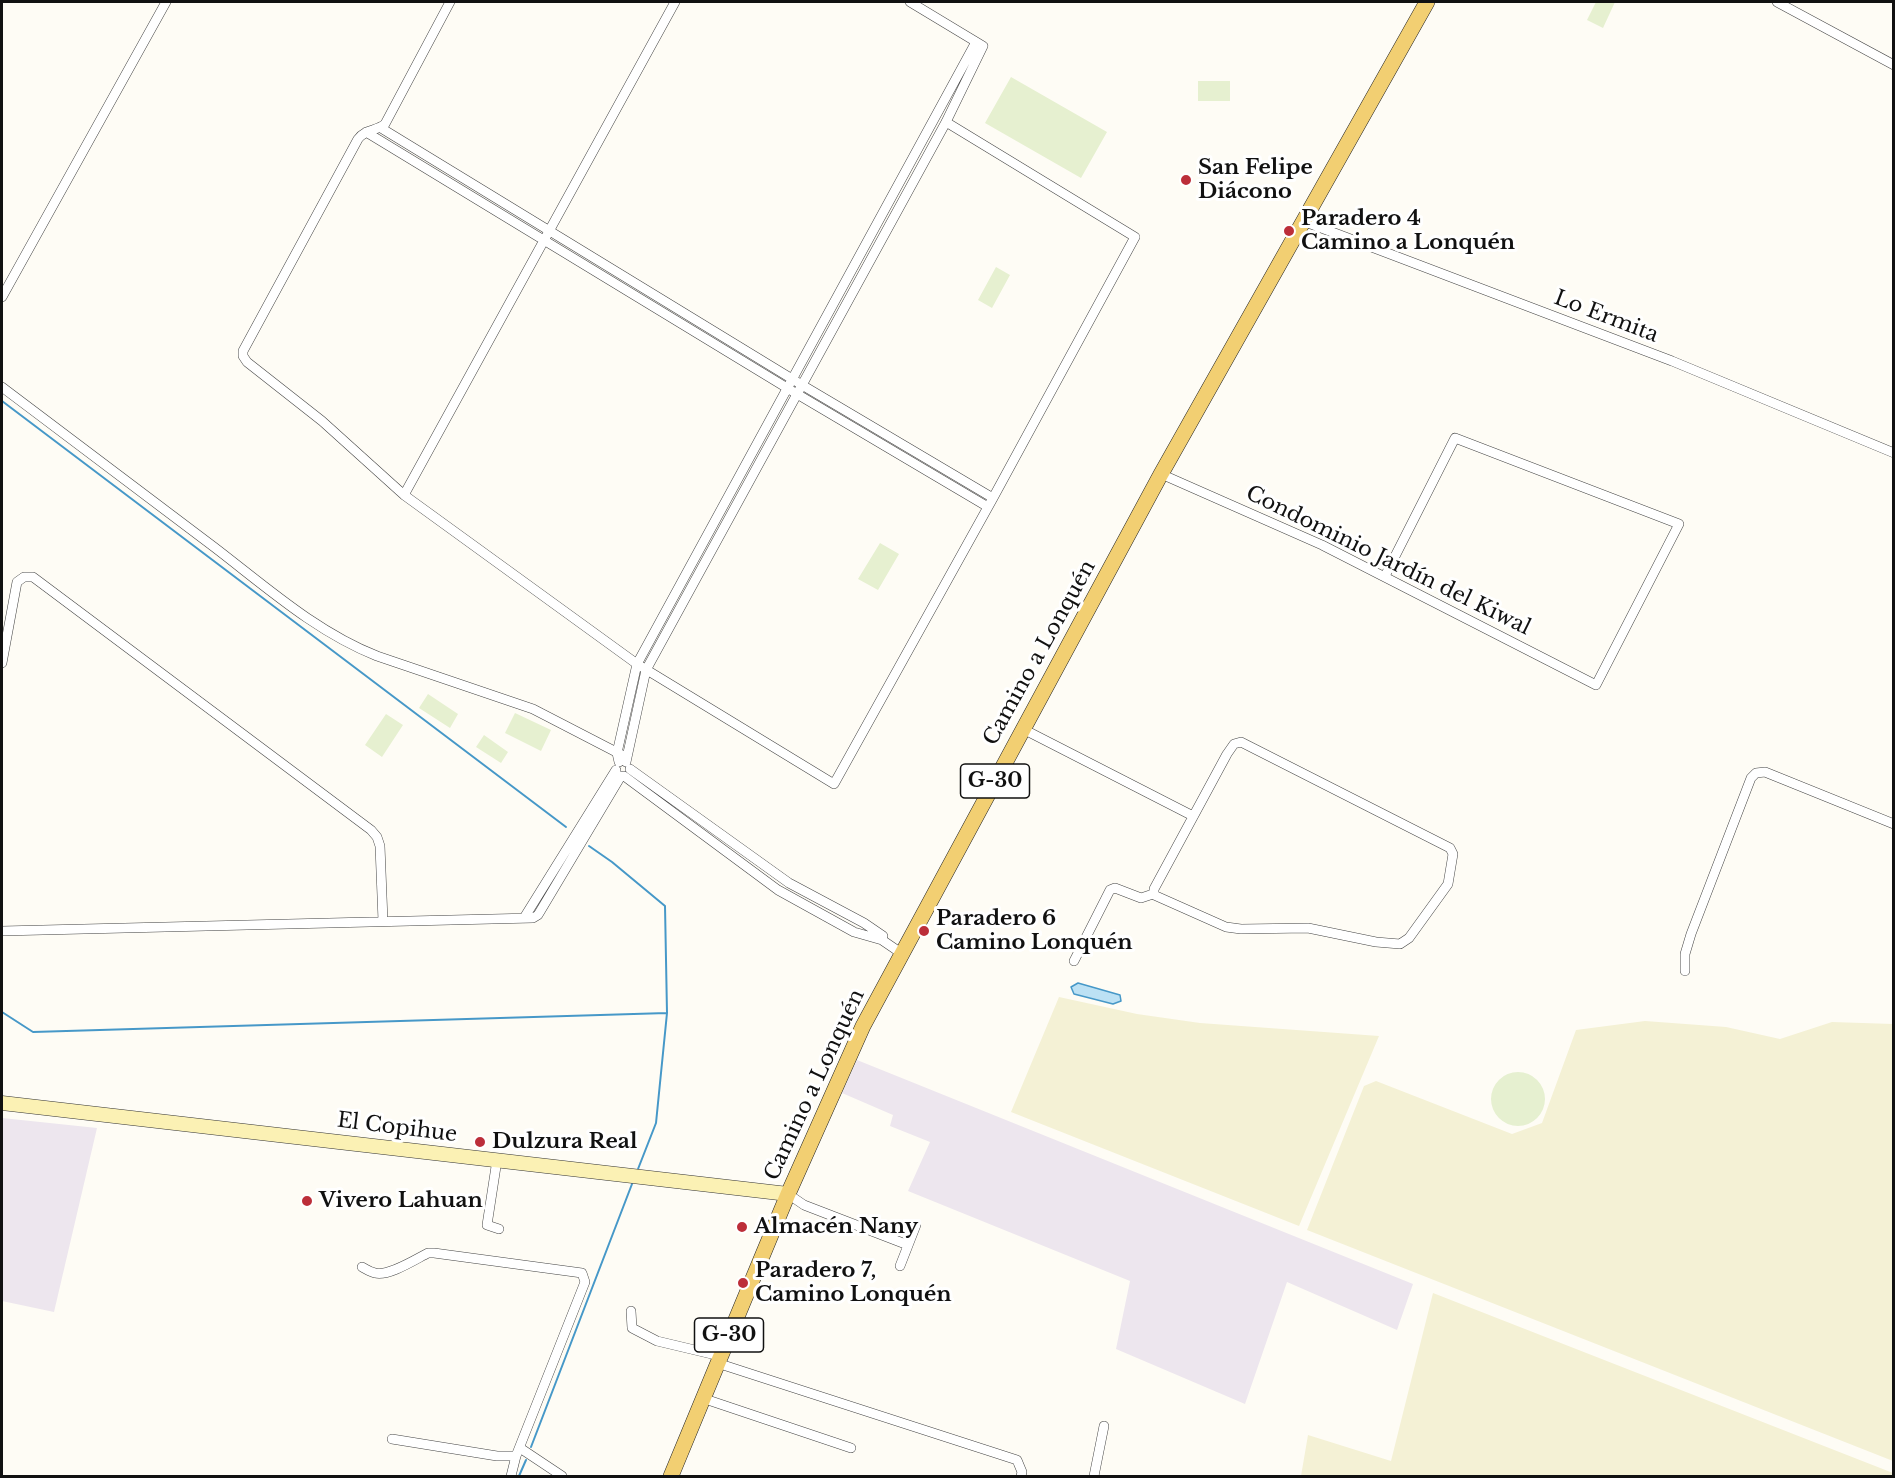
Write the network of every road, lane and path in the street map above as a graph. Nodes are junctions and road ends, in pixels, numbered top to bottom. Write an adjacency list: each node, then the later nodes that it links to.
1 (166, 2): 14 (street)
2 (450, 2): 10 (street)
3 (675, 2): 13 (street)
4 (910, 2): 7 (street)
5 (1427, 2): 12 (main road, Camino a Lonquén / G-30)
6 (1777, 2): 8 (street)
7 (980, 44): 9 (street); 15 (street)
8 (1893, 64)
9 (946, 122): 16 (street); 23 (street)
10 (381, 128): 11 (street); 13 (street)
11 (366, 132): 13 (street); 22 (street)
12 (1303, 220): 20 (street, Lo Ermita); 21 (main road, Camino a Lonquén / G-30)
13 (548, 236): 15 (street); 18 (street); 22 (street)
14 (2, 297)
15 (792, 379): 16 (street); 18 (street)
16 (802, 385): 19 (street); 23 (street)
17 (2, 387): 30 (street)
18 (787, 388): 19 (street); 27 (street)
19 (797, 394): 24 (street); 28 (street)
20 (1893, 453)
21 (1161, 474): 25 (street, Condominio Jardín del Kiwal); 29 (main road, Camino a Lonquén / G-30)
22 (404, 495): 27 (street)
23 (993, 498): 24 (street)
24 (988, 507): 28 (street)
25 (1385, 576): 25 (street, Condominio Jardín del Kiwal)
26 (2, 663): 34 (street)
27 (637, 664): 28 (street); 30 (street)
28 (646, 670): 30 (street)
29 (1023, 729): 31 (street); 36 (main road, Camino a Lonquén / G-30)
30 (622, 766): 34 (street); 36 (street)
31 (1192, 816): 33 (street); 33 (street)
32 (1893, 824): 38 (street)
33 (1153, 894): 37 (street)
34 (382, 921): 35 (street)
35 (2, 931)
36 (903, 950): 41 (main road, Camino a Lonquén / G-30)
37 (1074, 961)
38 (1684, 971)
39 (2, 1103): 40 (main road, El Copihue)
40 (497, 1160): 41 (main road, El Copihue); 43 (street)
41 (788, 1194): 44 (street); 48 (main road, Camino a Lonquén / G-30)
42 (916, 1225): 44 (street)
43 (499, 1229)
44 (908, 1245): 45 (street)
45 (900, 1266)
46 (362, 1267): 53 (street)
47 (631, 1311): 48 (street)
48 (718, 1360): 49 (main road, Camino a Lonquén / G-30); 57 (street)
49 (702, 1398): 52 (street); 56 (main road, Camino a Lonquén / G-30)
50 (1104, 1426): 58 (street)
51 (392, 1439): 53 (street)
52 (851, 1448)
53 (518, 1452): 54 (street); 55 (street)
54 (510, 1476)
55 (562, 1476)
56 (671, 1476)
57 (1021, 1476)
58 (1094, 1476)

